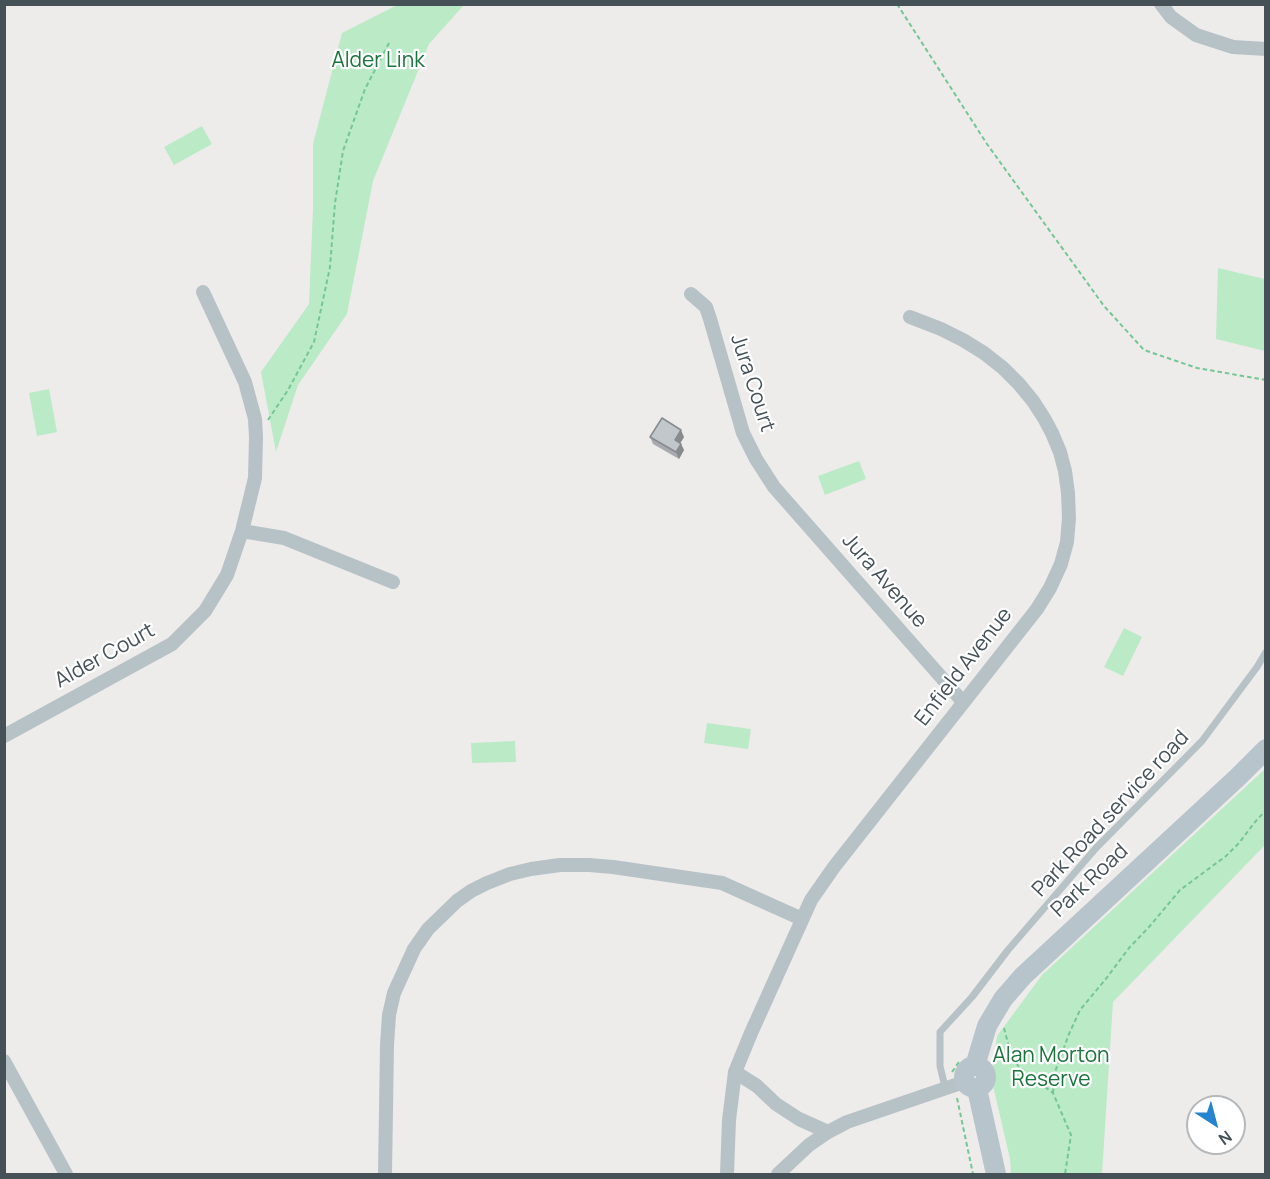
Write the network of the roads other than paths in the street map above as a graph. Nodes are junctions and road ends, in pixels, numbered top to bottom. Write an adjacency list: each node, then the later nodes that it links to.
1 (1161, 4): 2 (street)
2 (1266, 49)
3 (203, 292): 7 (street, Alder Court)
4 (691, 294): 6 (street, Jura Court)
5 (910, 317): 10 (street, Enfield Avenue)
6 (774, 487): 10 (street, Jura Avenue)
7 (242, 531): 8 (street); 11 (street, Alder Court)
8 (393, 582)
9 (1266, 652): 16 (lane, Park Road service road)
10 (963, 702): 13 (street, Enfield Avenue)
11 (4, 736)
12 (1266, 749): 16 (street, Park Road)
13 (801, 919): 15 (street, Enfield Avenue); 19 (street)
14 (4, 1061): 18 (street)
15 (735, 1072): 17 (street); 20 (street, Enfield Avenue)
16 (965, 1081): 17 (street); 22 (street, Park Road)
17 (828, 1132): 21 (street)
18 (66, 1174)
19 (385, 1174)
20 (727, 1174)
21 (778, 1174)
22 (996, 1174)

